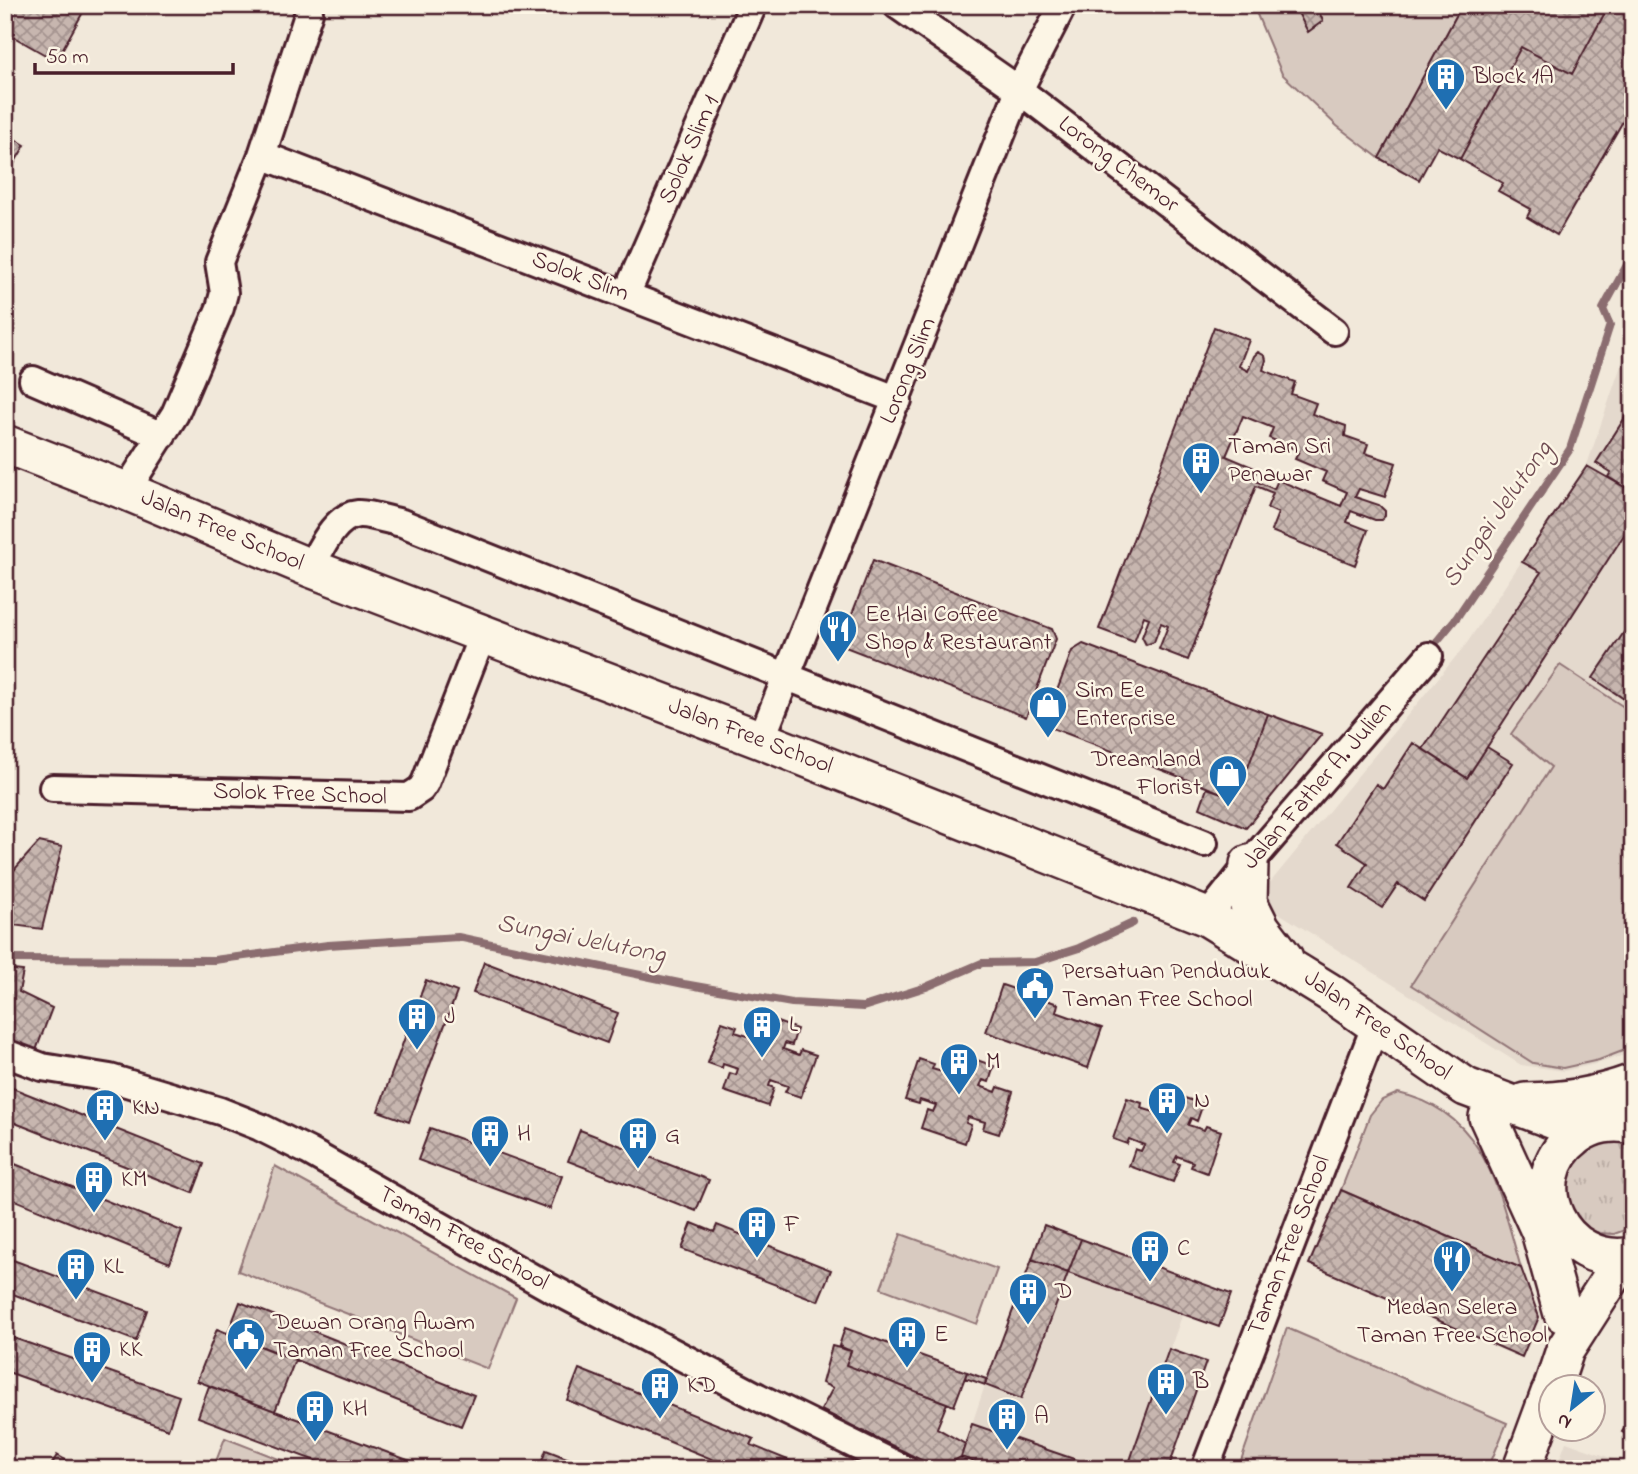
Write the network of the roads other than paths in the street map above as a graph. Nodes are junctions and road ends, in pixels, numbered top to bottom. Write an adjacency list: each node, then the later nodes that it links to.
1 (308, 5): 6 (street)
2 (753, 5): 7 (street, Solok Slim 1)
3 (897, 5): 5 (street, Lorong Chemor)
4 (1063, 5): 5 (street, Lorong Slim)
5 (1019, 90): 8 (street, Lorong Chemor); 10 (street, Lorong Slim)
6 (262, 155): 7 (street, Solok Slim); 11 (street)
7 (626, 295): 10 (street, Solok Slim)
8 (1334, 331)
9 (33, 380): 11 (street)
10 (898, 400): 17 (street, Lorong Slim)
11 (162, 436): 13 (street)
12 (5, 444): 13 (street, Jalan Free School)
13 (126, 491): 14 (street, Jalan Free School)
14 (310, 568): 15 (street, Jalan Free School); 17 (street)
15 (482, 636): 18 (street, Jalan Free School); 19 (street, Solok Free School)
16 (1429, 656): 21 (street, Jalan Father A. Julien)
17 (786, 675): 18 (street, Lorong Slim); 20 (street)
18 (761, 740): 22 (street, Jalan Free School)
19 (53, 788)
20 (1205, 843)
21 (1249, 864): 22 (street, Jalan Father A. Julien); 23 (street)
22 (1207, 917): 23 (street, Jalan Free School)
23 (1290, 966): 24 (street, Jalan Free School)
24 (1376, 1024): 27 (street, Jalan Free School); 36 (street, Taman Free School)
25 (5, 1053): 35 (street, Taman Free School)
26 (1633, 1083): 27 (street)
27 (1495, 1110): 28 (street); 29 (street, Jalan Free School); 32 (street)
28 (1614, 1121): 29 (street)
29 (1548, 1194): 30 (street, Jalan Free School)
30 (1566, 1236): 31 (street); 32 (street)
31 (1630, 1267): 32 (street)
32 (1580, 1309): 33 (street)
33 (1557, 1372)
34 (1536, 1431): 37 (street)
35 (904, 1469)
36 (1205, 1469)
37 (1522, 1469)

